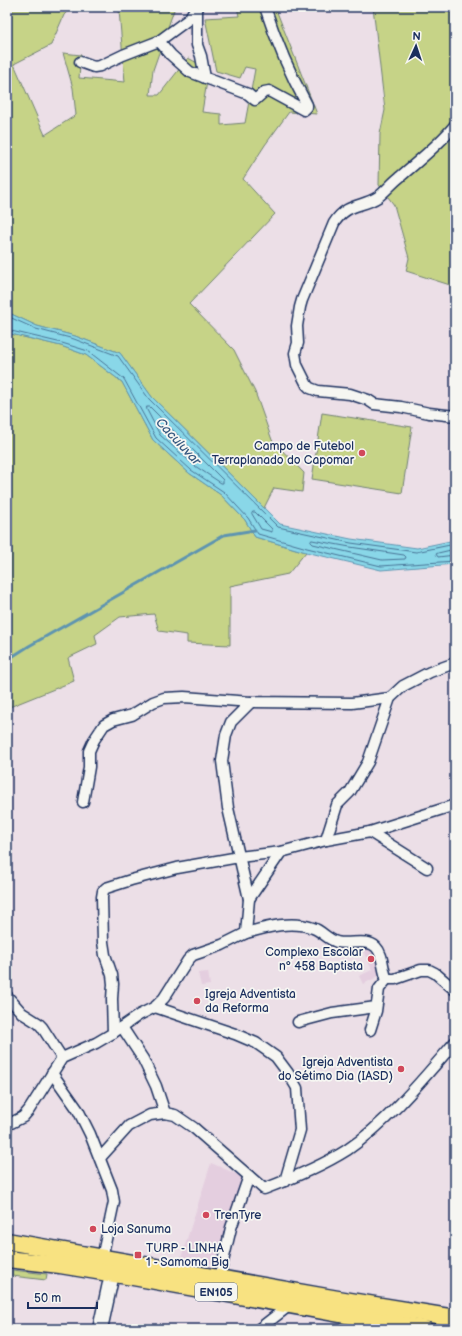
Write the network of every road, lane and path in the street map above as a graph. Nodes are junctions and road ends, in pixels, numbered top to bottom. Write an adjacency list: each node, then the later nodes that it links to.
1 (196, 7): 3 (street); 5 (street)
2 (265, 7): 5 (street)
3 (159, 41): 4 (street); 5 (street)
4 (80, 62)
5 (205, 78)
6 (455, 125): 7 (street)
7 (455, 416)
8 (455, 663): 9 (street)
9 (390, 698): 10 (street); 14 (street)
10 (250, 702): 11 (street); 16 (street)
11 (83, 802)
12 (455, 804): 13 (street)
13 (370, 832): 14 (street); 17 (street)
14 (326, 840): 15 (street)
15 (282, 852): 16 (street); 18 (street)
16 (239, 857): 18 (street); 28 (street)
17 (427, 868)
18 (249, 899): 19 (street)
19 (246, 933): 20 (street); 23 (street)
20 (387, 979): 21 (street); 24 (street)
21 (455, 990)
22 (7, 996): 30 (street)
23 (154, 1007): 26 (street); 36 (street)
24 (376, 1007): 25 (street); 27 (street)
25 (298, 1022)
26 (122, 1027): 28 (street); 32 (street)
27 (370, 1030)
28 (113, 1033): 30 (street)
29 (455, 1042): 36 (street)
30 (62, 1058): 31 (street)
31 (52, 1073): 33 (street); 34 (street)
32 (165, 1113): 34 (street); 35 (street)
33 (7, 1125)
34 (100, 1158): 38 (street)
35 (248, 1176): 36 (street); 41 (street)
36 (285, 1181)
37 (7, 1241): 38 (main road, EN105)
38 (102, 1258): 41 (main road, EN105)
39 (7, 1259): 40 (main road, EN105)
40 (112, 1274): 42 (main road, EN105); 44 (street)
41 (219, 1278): 43 (main road, EN105)
42 (290, 1305): 45 (street); 46 (main road, EN105)
43 (455, 1318)
44 (100, 1329)
45 (259, 1329)
46 (424, 1329)

